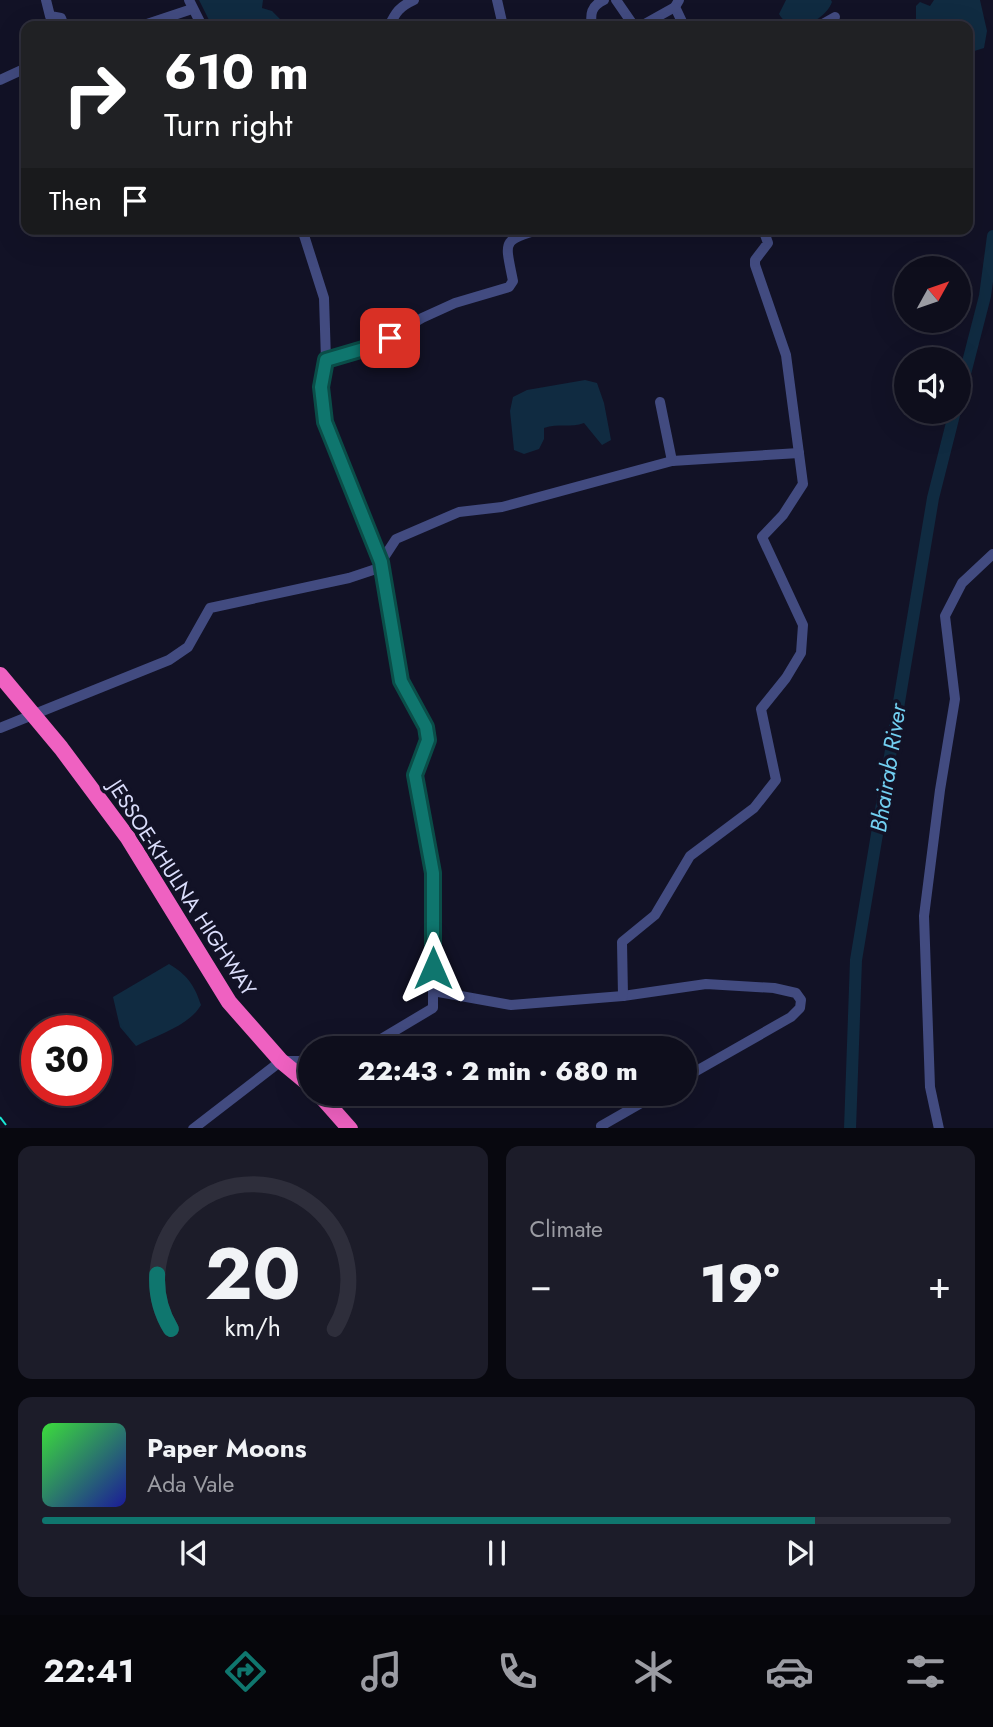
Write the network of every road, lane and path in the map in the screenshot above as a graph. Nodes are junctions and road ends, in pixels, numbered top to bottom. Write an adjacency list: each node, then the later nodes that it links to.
1 (46, 0): 9 (street)
2 (414, 0): 12 (street)
3 (497, 0): 13 (street)
4 (604, 0): 14 (street)
5 (616, 0): 15 (street)
6 (677, 4): 16 (street); 17 (street)
7 (190, 5): 10 (street); 11 (street)
8 (835, 17): 18 (street)
9 (62, 21)
10 (153, 21)
11 (199, 21)
12 (391, 21)
13 (502, 21)
14 (592, 21)
15 (631, 21)
16 (649, 21)
17 (682, 21)
18 (828, 21)
19 (21, 70): 20 (street)
20 (0, 80)
21 (304, 235): 24 (street)
22 (522, 235): 24 (street)
23 (765, 235): 26 (street)
24 (326, 360): 29 (street)
25 (660, 402): 27 (street)
26 (799, 453): 27 (street); 34 (street)
27 (672, 461): 29 (street)
28 (993, 554): 45 (street)
29 (381, 562): 31 (street); 33 (street)
30 (0, 675): 31 (highway, JESSOE-KHULNA HIGHWAY)
31 (33, 715): 32 (street); 36 (highway, JESSOE-KHULNA HIGHWAY)
32 (0, 728)
33 (433, 991): 34 (street); 35 (street)
34 (623, 996): 38 (street)
35 (386, 1036)
36 (282, 1061): 37 (street); 39 (highway, JESSOE-KHULNA HIGHWAY); 42 (street)
37 (298, 1061)
38 (697, 1071)
39 (298, 1074)
40 (330, 1106): 43 (highway)
41 (636, 1106): 44 (street)
42 (194, 1128)
43 (349, 1128)
44 (602, 1128)
45 (939, 1128)

